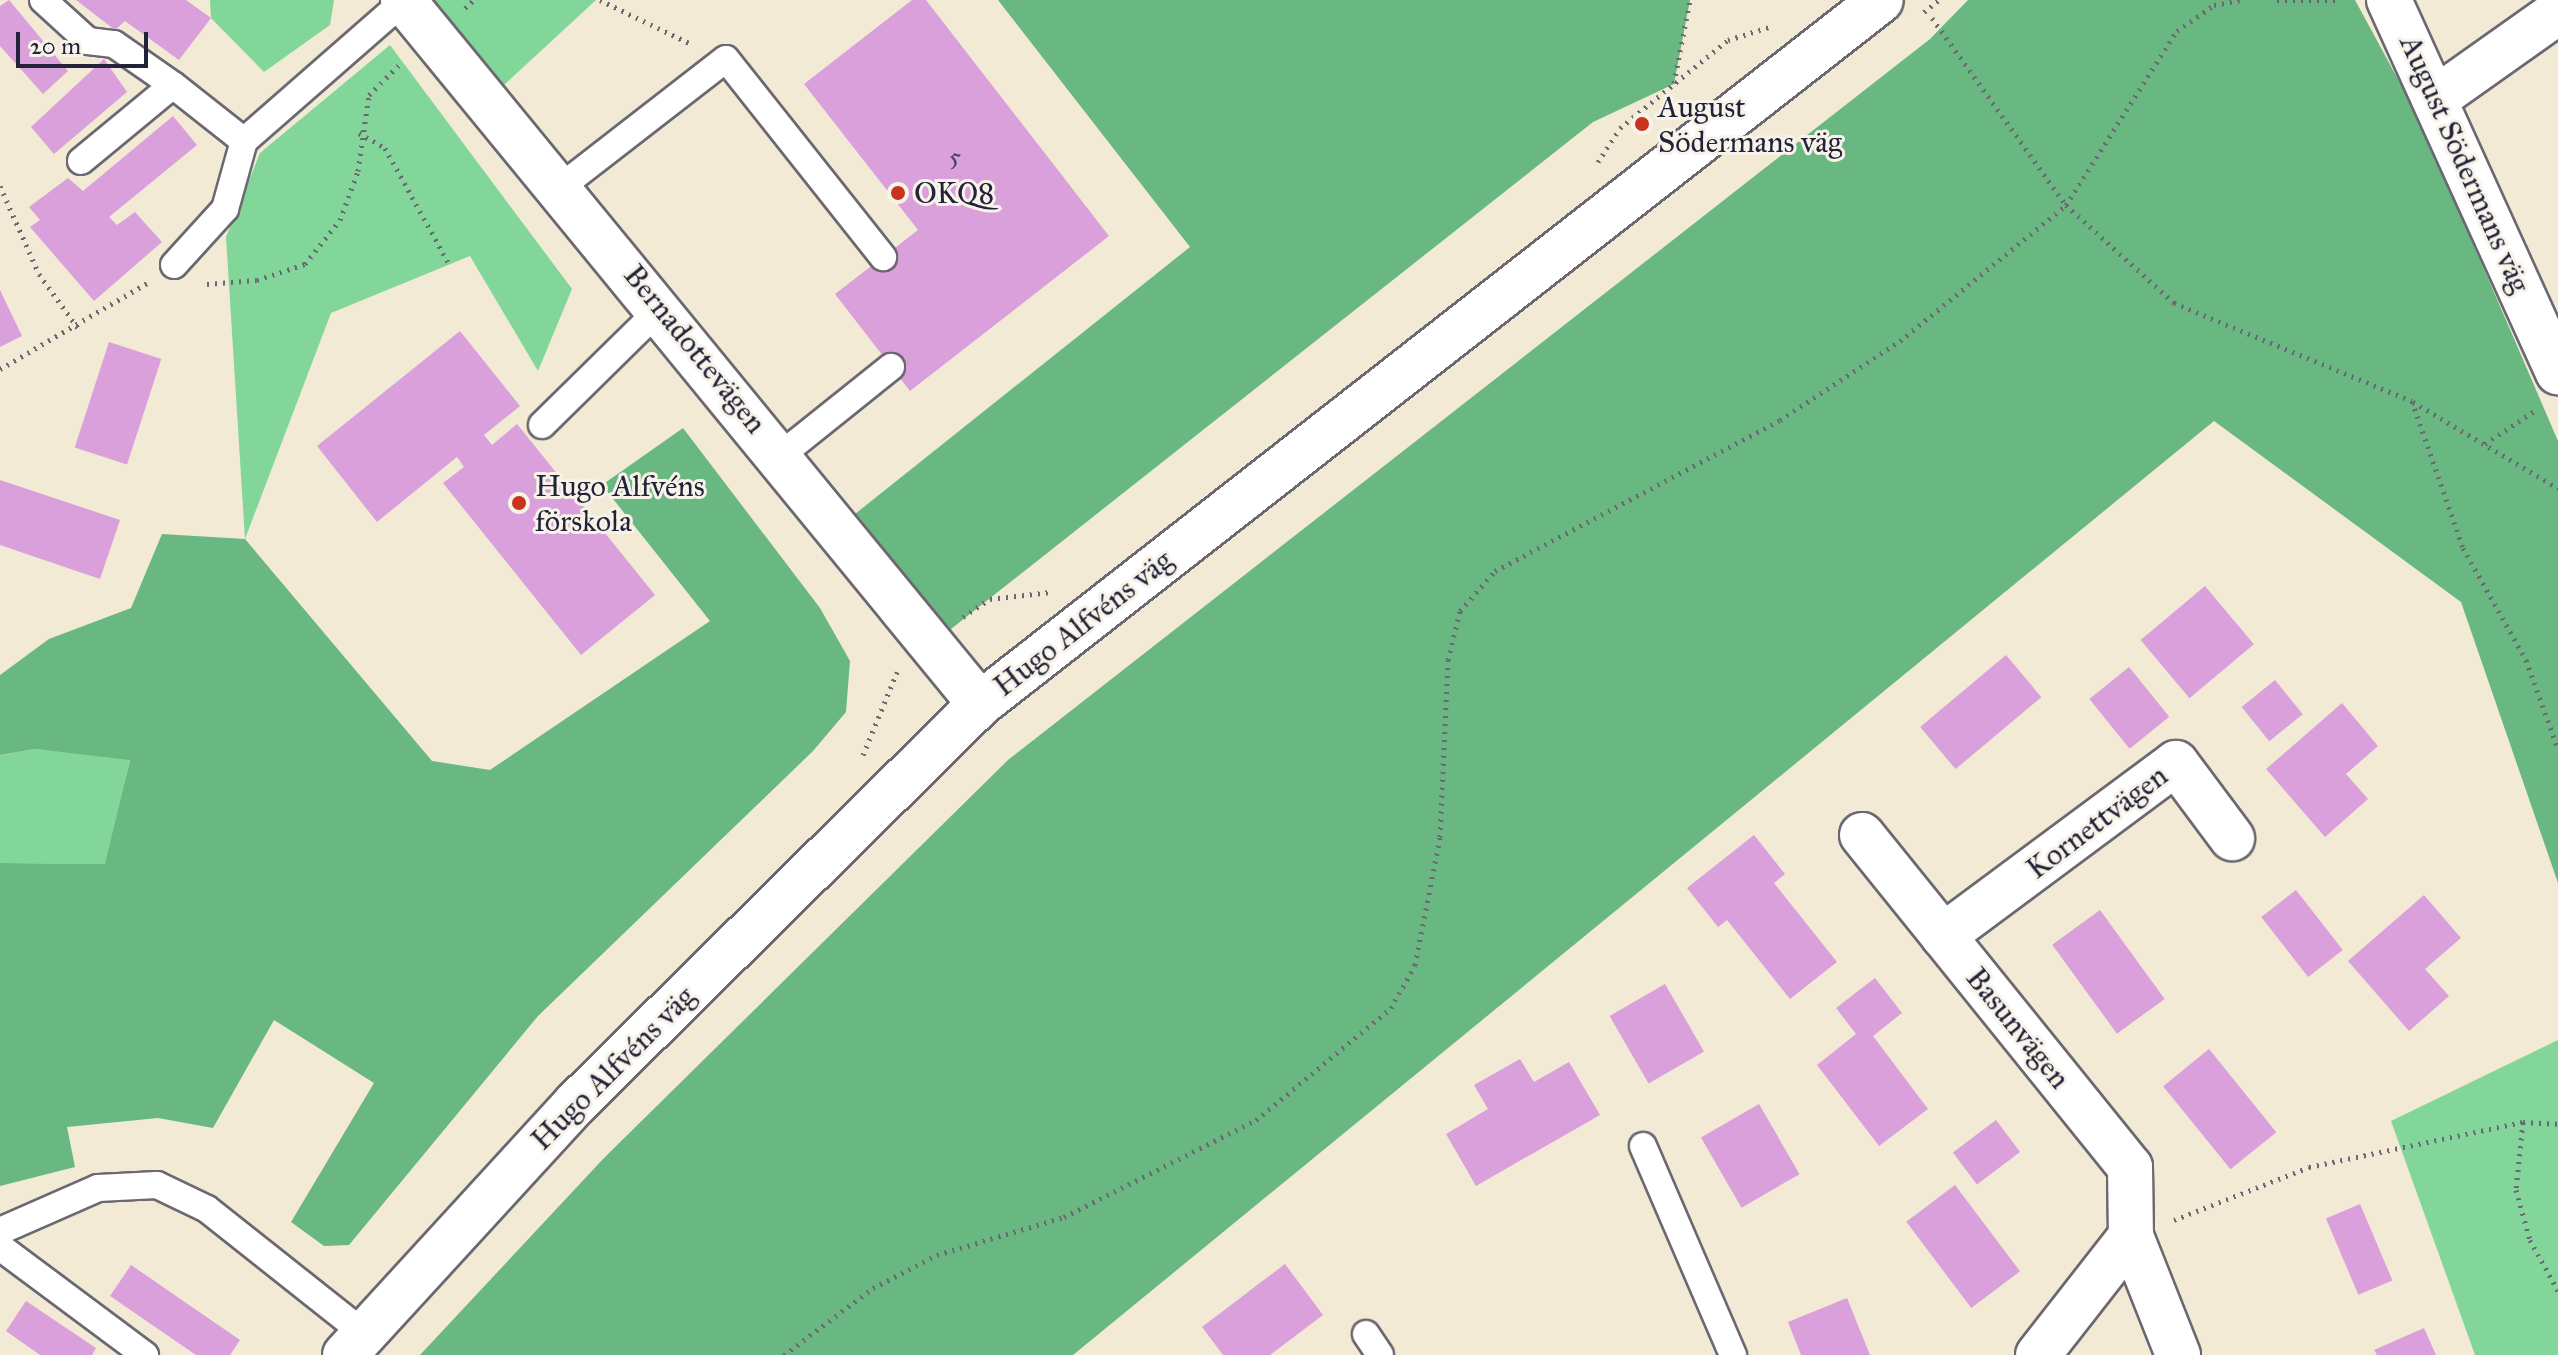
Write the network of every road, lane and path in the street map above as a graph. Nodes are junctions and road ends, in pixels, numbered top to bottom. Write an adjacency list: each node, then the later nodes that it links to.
1 (43, 0): 16 (lane)
2 (403, 0): 13 (street, Bernadottevägen); 19 (lane)
3 (474, 0): 13 (path)
4 (600, 0): 14 (path)
5 (1690, 0): 15 (path)
6 (1881, 0): 39 (street, Hugo Alfvéns väg)
7 (2240, 0): 23 (path)
8 (2277, 0): 9 (path)
9 (2341, 0)
10 (2389, 0): 17 (street, August Södermans väg)
11 (2558, 12): 17 (street)
12 (1932, 18): 23 (path)
13 (437, 34): 18 (path); 22 (street, Bernadottevägen)
14 (726, 59): 22 (lane); 24 (lane)
15 (1674, 84)
16 (173, 85): 19 (lane); 20 (lane)
17 (2438, 97): 33 (street, August Södermans väg)
18 (359, 133): 25 (path); 27 (path)
19 (244, 141): 26 (lane)
20 (81, 161)
21 (0, 186): 30 (path)
22 (562, 186): 29 (street, Bernadottevägen)
23 (2066, 205): 34 (path); 53 (path)
24 (883, 257)
25 (448, 262)
26 (168, 275): 28 (path); 28 (path)
27 (194, 284)
28 (139, 288): 30 (path)
29 (661, 308): 35 (lane); 37 (street, Bernadottevägen)
30 (78, 328): 32 (path)
31 (891, 367): 37 (lane)
32 (0, 369)
33 (2552, 387): 36 (path)
34 (2412, 401): 36 (path); 40 (path)
35 (542, 425)
36 (2485, 444): 38 (path)
37 (781, 455): 39 (street, Bernadottevägen)
38 (2558, 488)
39 (980, 704): 51 (street, Hugo Alfvéns väg)
40 (2558, 749)
41 (1862, 835): 43 (street, Basunvägen)
42 (2232, 838): 43 (street, Kornettvägen)
43 (1943, 936): 48 (street, Basunvägen)
44 (2523, 1122): 45 (path); 48 (path); 50 (path)
45 (2558, 1124)
46 (1643, 1146): 54 (lane)
47 (0, 1231): 51 (lane, Hugo Alfvéns väg)
48 (2131, 1236): 55 (street); 56 (street)
49 (0, 1247): 52 (lane)
50 (2558, 1291)
51 (353, 1344)
52 (145, 1355)
53 (784, 1355)
54 (1733, 1355)
55 (2038, 1355)
56 (2178, 1355)

